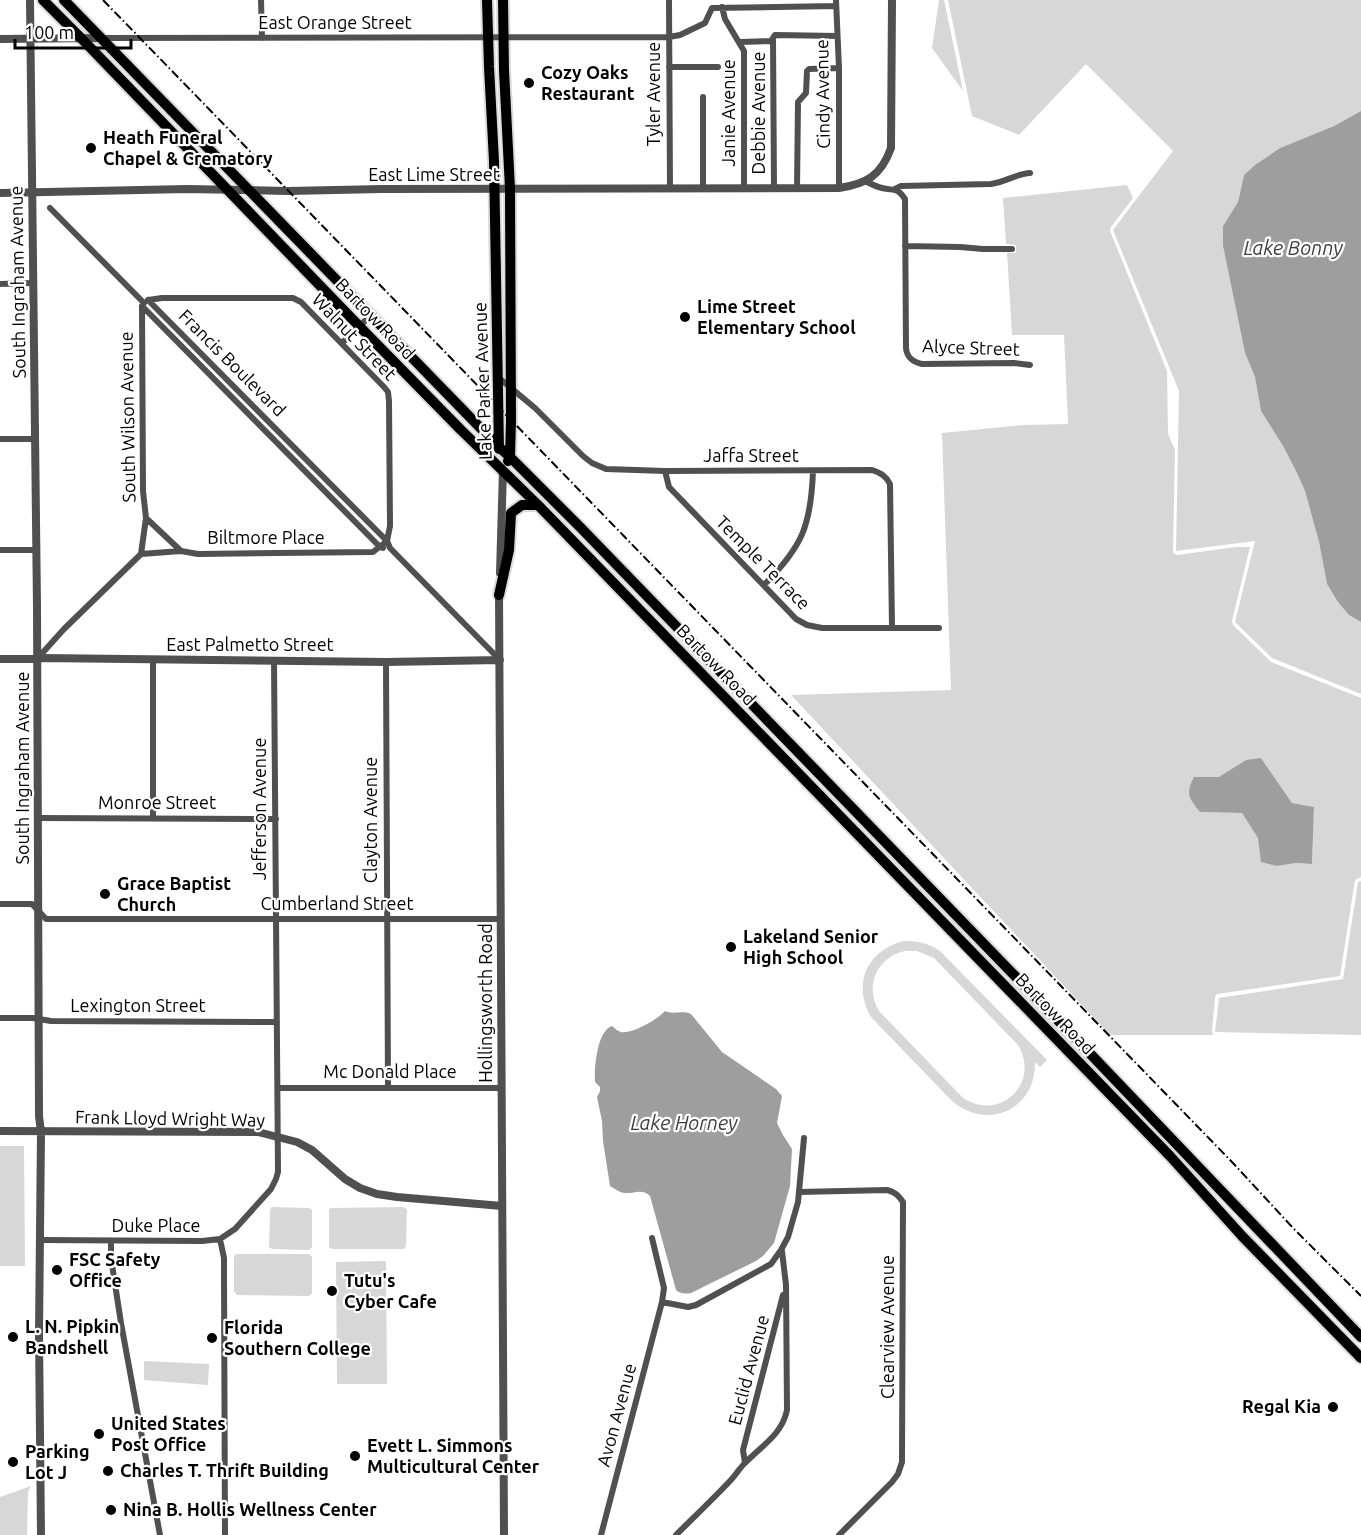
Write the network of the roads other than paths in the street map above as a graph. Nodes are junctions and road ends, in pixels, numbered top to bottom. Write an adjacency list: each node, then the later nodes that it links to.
1 (30, 0): 19 (street, South Ingraham Avenue)
2 (43, 0): 15 (main road, Bartow Road)
3 (64, 0): 16 (main road, Bartow Road)
4 (261, 0): 20 (street)
5 (488, 0): 12 (main road, Lake Parker Avenue)
6 (503, 0): 13 (main road, Lake Parker Avenue)
7 (669, 0): 14 (street, Tyler Avenue)
8 (892, 1): 27 (street)
9 (836, 3): 10 (street); 11 (street, Cindy Avenue)
10 (722, 7): 14 (street, East Orange Street); 21 (street, Janie Avenue)
11 (837, 36): 17 (street); 24 (street, Cindy Avenue)
12 (488, 37): 13 (street, East Orange Street); 20 (street, East Orange Street); 38 (main road, Lake Parker Avenue)
13 (503, 37): 14 (street, East Orange Street); 29 (main road, Lake Parker Avenue)
14 (669, 37): 22 (street, Tyler Avenue)
15 (81, 38): 16 (street, East Orange Street); 19 (street, East Orange Street); 36 (main road, Bartow Road)
16 (102, 38): 20 (street, East Orange Street); 37 (main road, Bartow Road)
17 (773, 38): 21 (street); 33 (street, Debbie Avenue)
18 (0, 39): 19 (street, East Orange Street)
19 (31, 39): 40 (street, South Ingraham Avenue)
20 (262, 39)
21 (740, 42): 32 (street, Janie Avenue)
22 (669, 67): 23 (street); 30 (street, Tyler Avenue)
23 (718, 68)
24 (839, 68): 28 (street, Cindy Avenue); 34 (street)
25 (703, 97): 31 (street)
26 (1030, 173): 35 (street)
27 (867, 182): 28 (street, East Lime Street); 35 (street)
28 (839, 188): 34 (street, East Lime Street)
29 (510, 189): 30 (street, East Lime Street); 38 (street, East Lime Street); 54 (main road, Lake Parker Avenue)
30 (670, 189): 31 (street, East Lime Street)
31 (703, 189): 32 (street, East Lime Street)
32 (744, 189): 33 (street, East Lime Street)
33 (774, 189): 34 (street, East Lime Street)
34 (797, 189)
35 (895, 189): 42 (street)
36 (227, 190): 37 (street, East Lime Street); 40 (street, East Lime Street); 48 (main road, Bartow Road)
37 (248, 190): 38 (street, East Lime Street); 47 (main road, Bartow Road)
38 (495, 190): 51 (main road, Lake Parker Avenue)
39 (0, 193): 40 (street, East Lime Street)
40 (33, 193): 44 (street, South Ingraham Avenue)
41 (50, 208): 46 (street, Francis Boulevard)
42 (905, 246): 43 (street); 50 (street, Alyce Street)
43 (1012, 249)
44 (33, 283): 45 (street); 56 (street, South Ingraham Avenue)
45 (0, 284)
46 (145, 303): 49 (street, Walnut Street); 52 (street, Francis Boulevard); 53 (street, Francis Boulevard); 65 (street, South Wilson Avenue)
47 (370, 316): 48 (street); 57 (main road, Bartow Road)
48 (359, 326): 49 (street); 61 (main road, Bartow Road)
49 (342, 343): 66 (street, Walnut Street)
50 (1030, 365)
51 (498, 377): 54 (street, Jaffa Street); 57 (main road, Lake Parker Avenue)
52 (228, 381): 53 (street); 59 (street, Francis Boulevard)
53 (222, 388): 60 (street, Francis Boulevard)
54 (511, 389): 58 (main road, Lake Parker Avenue); 62 (street, Jaffa Street)
55 (0, 439): 56 (street)
56 (35, 439): 70 (street, South Ingraham Avenue)
57 (499, 447): 58 (main road, Bartow Road); 61 (main road, Lake Parker Avenue)
58 (510, 457): 61 (main road, Lake Parker Avenue); 86 (main road, Bartow Road)
59 (308, 461): 60 (street); 66 (street, Francis Boulevard)
60 (301, 467): 67 (street, Francis Boulevard)
61 (503, 470): 64 (main road, Bartow Road); 74 (street, Hollingsworth Road)
62 (665, 471): 63 (street, Jaffa Street); 73 (street, Temple Terrace)
63 (813, 471): 73 (street); 75 (street, Jaffa Street)
64 (538, 506): 74 (main road); 87 (main road, Bartow Road)
65 (146, 518): 71 (street, South Wilson Avenue); 72 (street)
66 (387, 541): 67 (street); 68 (street, Francis Boulevard)
67 (380, 547): 68 (street); 71 (street, Biltmore Place)
68 (390, 548): 81 (street, Francis Boulevard)
69 (0, 550): 70 (street)
70 (36, 550): 78 (street, South Ingraham Avenue)
71 (181, 551): 72 (street, Biltmore Place)
72 (141, 554): 78 (street)
73 (764, 585): 75 (street, Temple Terrace)
74 (499, 595): 81 (street, Hollingsworth Road)
75 (892, 627): 76 (street, Temple Terrace)
76 (939, 627)
77 (0, 659): 78 (street, East Palmetto Street)
78 (37, 659): 79 (street, East Palmetto Street); 83 (street, South Ingraham Avenue)
79 (153, 660): 80 (street, East Palmetto Street); 84 (street)
80 (274, 660): 82 (street, East Palmetto Street); 85 (street, Jefferson Avenue)
81 (500, 660): 82 (street, East Palmetto Street); 90 (street, Hollingsworth Road)
82 (386, 662): 92 (street, Clayton Avenue)
83 (38, 818): 84 (street, Monroe Street); 89 (street, South Ingraham Avenue)
84 (153, 818): 85 (street, Monroe Street)
85 (276, 819): 91 (street, Jefferson Avenue)
86 (875, 832): 87 (street); 110 (main road, Bartow Road)
87 (866, 842): 111 (main road, Bartow Road)
88 (0, 904): 89 (street, Cumberland Street)
89 (39, 911): 91 (street, Cumberland Street); 94 (street, South Ingraham Avenue)
90 (501, 919): 92 (street, Cumberland Street); 98 (street, Hollingsworth Road)
91 (276, 920): 92 (street, Cumberland Street); 95 (street, Jefferson Avenue)
92 (387, 920): 96 (street, Clayton Avenue)
93 (0, 1018): 94 (street, Lexington Street)
94 (39, 1020): 95 (street, Lexington Street); 100 (street, South Ingraham Avenue)
95 (277, 1022): 97 (street, Jefferson Avenue)
96 (388, 1087): 97 (street, Mc Donald Place); 98 (street, Mc Donald Place)
97 (278, 1088): 101 (street, Jefferson Avenue)
98 (501, 1088): 104 (street, Hollingsworth Road)
99 (0, 1131): 100 (street, Frank Lloyd Wright Way)
100 (41, 1132): 101 (street, Frank Lloyd Wright Way); 107 (street, South Ingraham Avenue)
101 (278, 1137): 104 (street, Frank Lloyd Wright Way); 106 (street, Duke Place)
102 (804, 1138): 103 (street)
103 (799, 1192): 109 (street); 123 (street, Clearview Avenue)
104 (502, 1206): 120 (street, Hollingsworth Road)
105 (652, 1238): 113 (street, Avon Avenue)
106 (220, 1239): 108 (street, Duke Place); 119 (street)
107 (39, 1240): 108 (street, Duke Place); 117 (street, South Ingraham Avenue)
108 (111, 1241): 118 (street)
109 (782, 1250): 112 (street, Euclid Avenue); 113 (street)
110 (1279, 1252): 111 (street); 114 (main road, Bartow Road)
111 (1268, 1263): 115 (main road, Bartow Road)
112 (786, 1284): 116 (street, Euclid Avenue); 116 (street, Euclid Avenue)
113 (662, 1302): 121 (street, Avon Avenue)
114 (1361, 1337)
115 (1361, 1358)
116 (745, 1463): 122 (street, Euclid Avenue)
117 (41, 1535)
118 (160, 1535)
119 (225, 1535)
120 (504, 1535)
121 (601, 1535)
122 (676, 1535)
123 (839, 1535)

